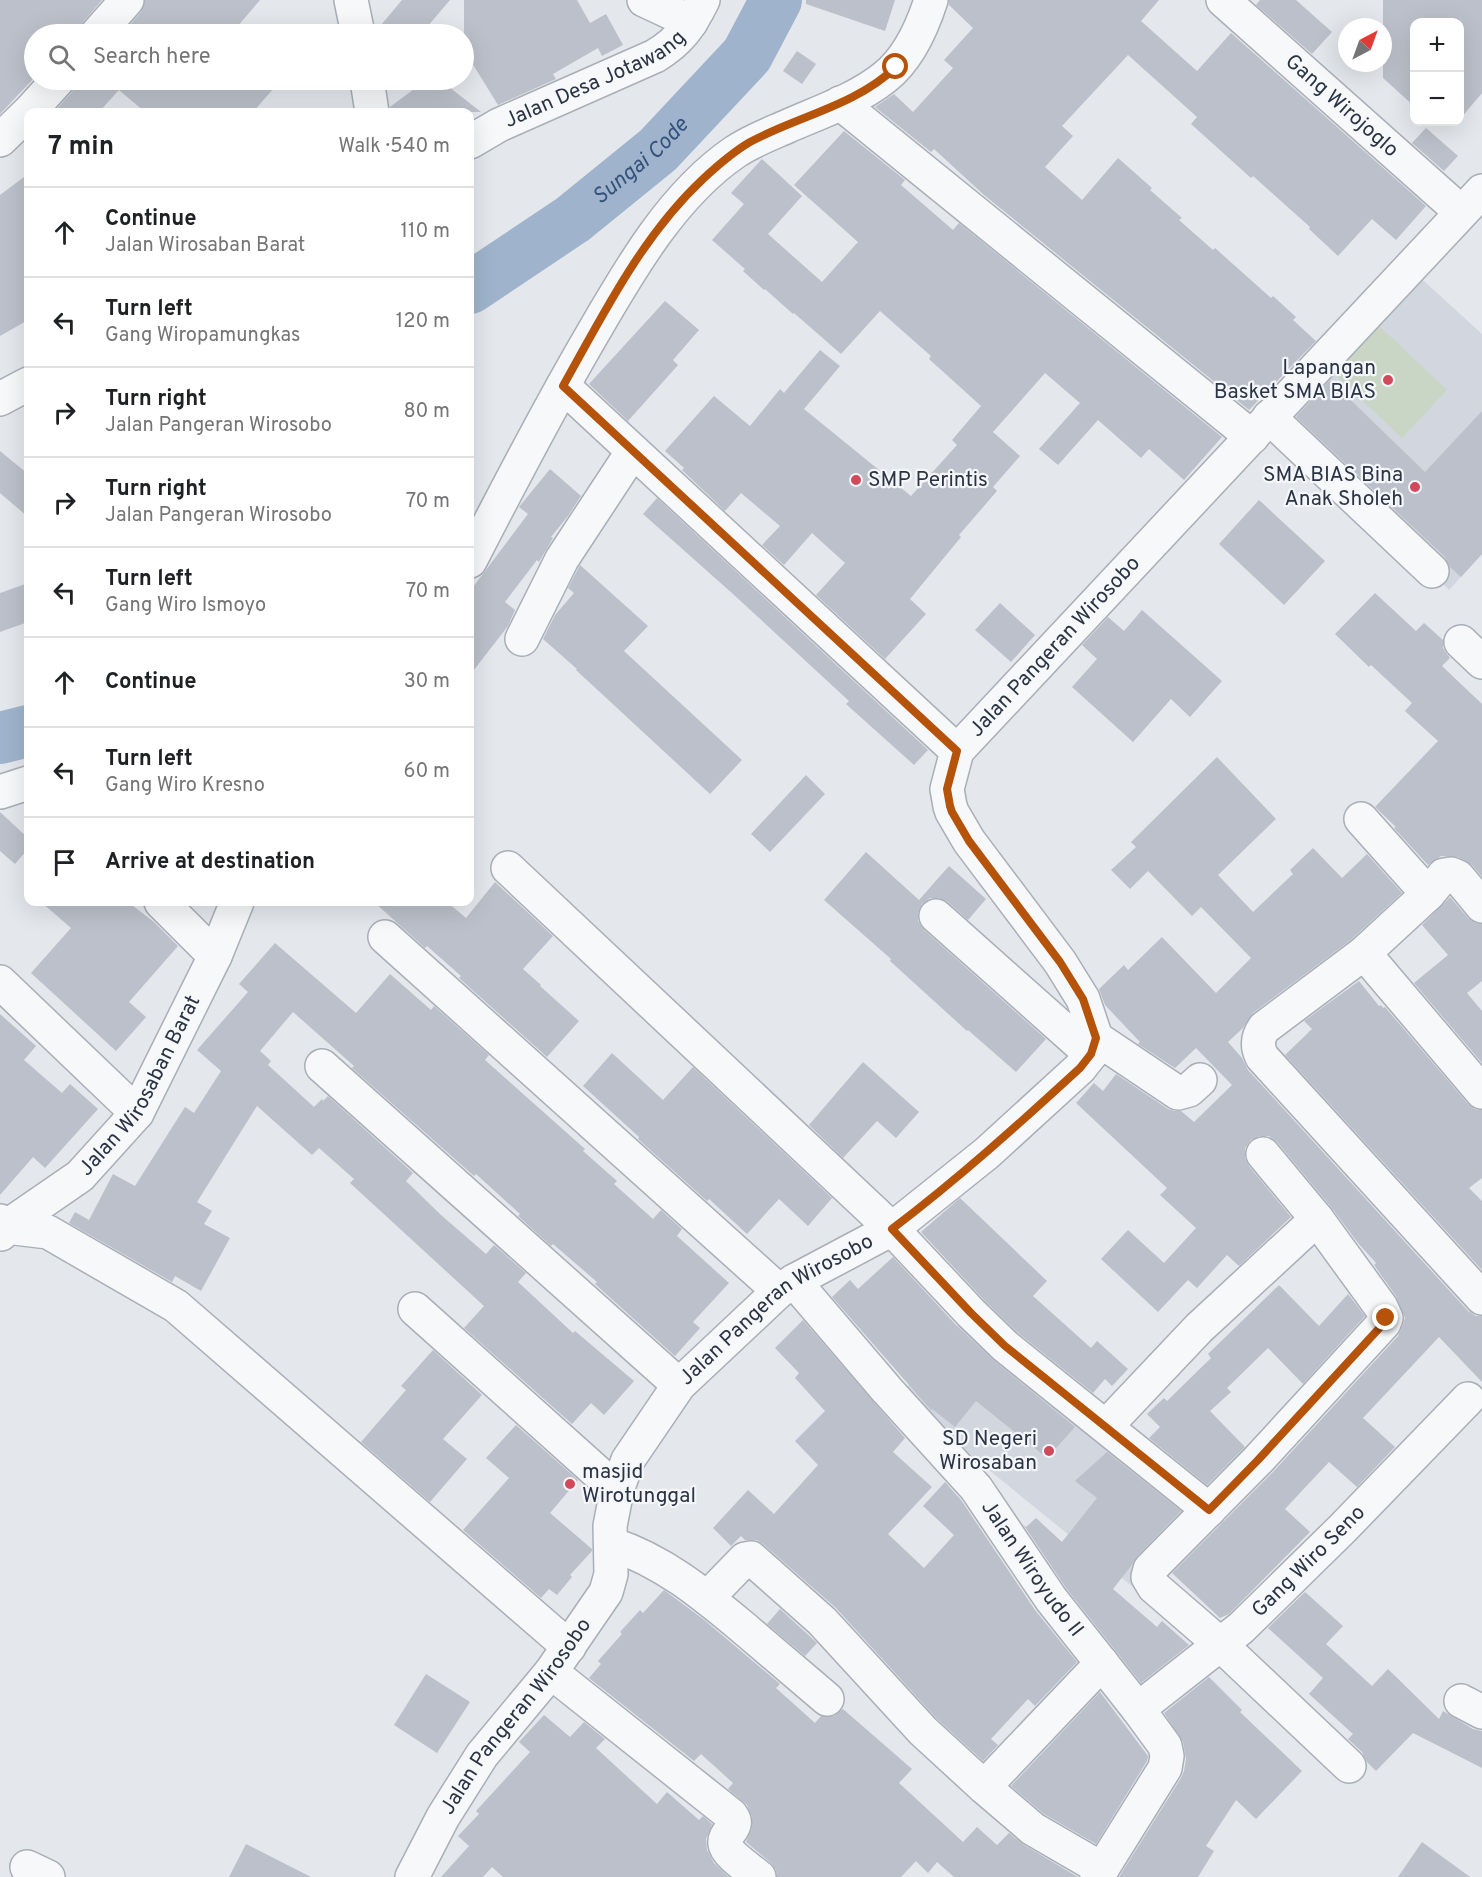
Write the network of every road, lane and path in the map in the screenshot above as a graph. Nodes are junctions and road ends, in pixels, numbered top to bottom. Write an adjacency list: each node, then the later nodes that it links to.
1 (127, 0): 7 (street)
2 (351, 0): 8 (street)
3 (644, 0): 6 (street)
4 (931, 0): 11 (street)
5 (1223, 0): 17 (street, Gang Wirojoglo)
6 (697, 11): 16 (street, Jalan Desa Jotawang)
7 (106, 24)
8 (356, 24)
9 (49, 90): 12 (street)
10 (369, 90): 13 (street)
11 (840, 104): 19 (street); 21 (street)
12 (33, 108)
13 (371, 108)
14 (24, 118): 15 (street)
15 (0, 140)
16 (474, 140)
17 (1472, 202): 21 (street, Jalan Pangeran Wirosobo)
18 (24, 386): 20 (street)
19 (563, 386): 22 (street); 23 (street)
20 (0, 399)
21 (1261, 427): 24 (street); 26 (street, Jalan Pangeran Wirosobo)
22 (633, 451): 25 (street); 26 (street)
23 (474, 553)
24 (1432, 571)
25 (522, 639)
26 (957, 751): 40 (street, Jalan Pangeran Wirosobo)
27 (24, 784): 28 (street)
28 (0, 792)
29 (1361, 819): 31 (street)
30 (508, 868): 48 (street)
31 (1428, 894): 34 (street); 37 (street)
32 (164, 906): 38 (street)
33 (235, 906): 38 (street, Jalan Wirosaban Barat)
34 (1482, 906)
35 (936, 916): 40 (street)
36 (385, 937): 49 (street, Jalan Wiroyudo II)
37 (1364, 953): 43 (street); 50 (street)
38 (215, 956): 44 (street, Jalan Wirosaban Barat)
39 (0, 982): 44 (street)
40 (1093, 1046): 42 (street); 48 (street, Jalan Pangeran Wirosobo)
41 (322, 1066): 52 (street)
42 (1200, 1080)
43 (1482, 1092)
44 (137, 1113): 47 (street, Jalan Wirosaban Barat)
45 (1263, 1154): 46 (street)
46 (1317, 1219): 54 (street); 56 (street)
47 (2, 1228): 60 (street)
48 (892, 1229): 49 (street, Jalan Pangeran Wirosobo); 54 (street)
49 (786, 1286): 52 (street, Jalan Pangeran Wirosobo); 61 (street, Jalan Wiroyudo II)
50 (1482, 1298)
51 (415, 1309): 55 (street)
52 (679, 1385): 55 (street, Jalan Pangeran Wirosobo)
53 (1468, 1399): 59 (street, Gang Wiro Seno)
54 (1101, 1422): 56 (street)
55 (617, 1490): 57 (street, Jalan Pangeran Wirosobo)
56 (1209, 1510): 59 (street)
57 (611, 1544): 58 (street); 60 (street, Jalan Pangeran Wirosobo)
58 (708, 1598): 62 (street); 65 (street)
59 (1220, 1644): 63 (street, Gang Wiro Seno); 64 (street)
60 (560, 1659): 67 (street, Jalan Pangeran Wirosobo); 68 (street)
61 (1102, 1663): 63 (street, Jalan Wiroyudo II); 65 (street)
62 (827, 1700)
63 (1138, 1709): 66 (street, Jalan Wiroyudo II)
64 (1348, 1766)
65 (984, 1787): 66 (street)
66 (1100, 1873)
67 (412, 1877)
68 (759, 1877)

